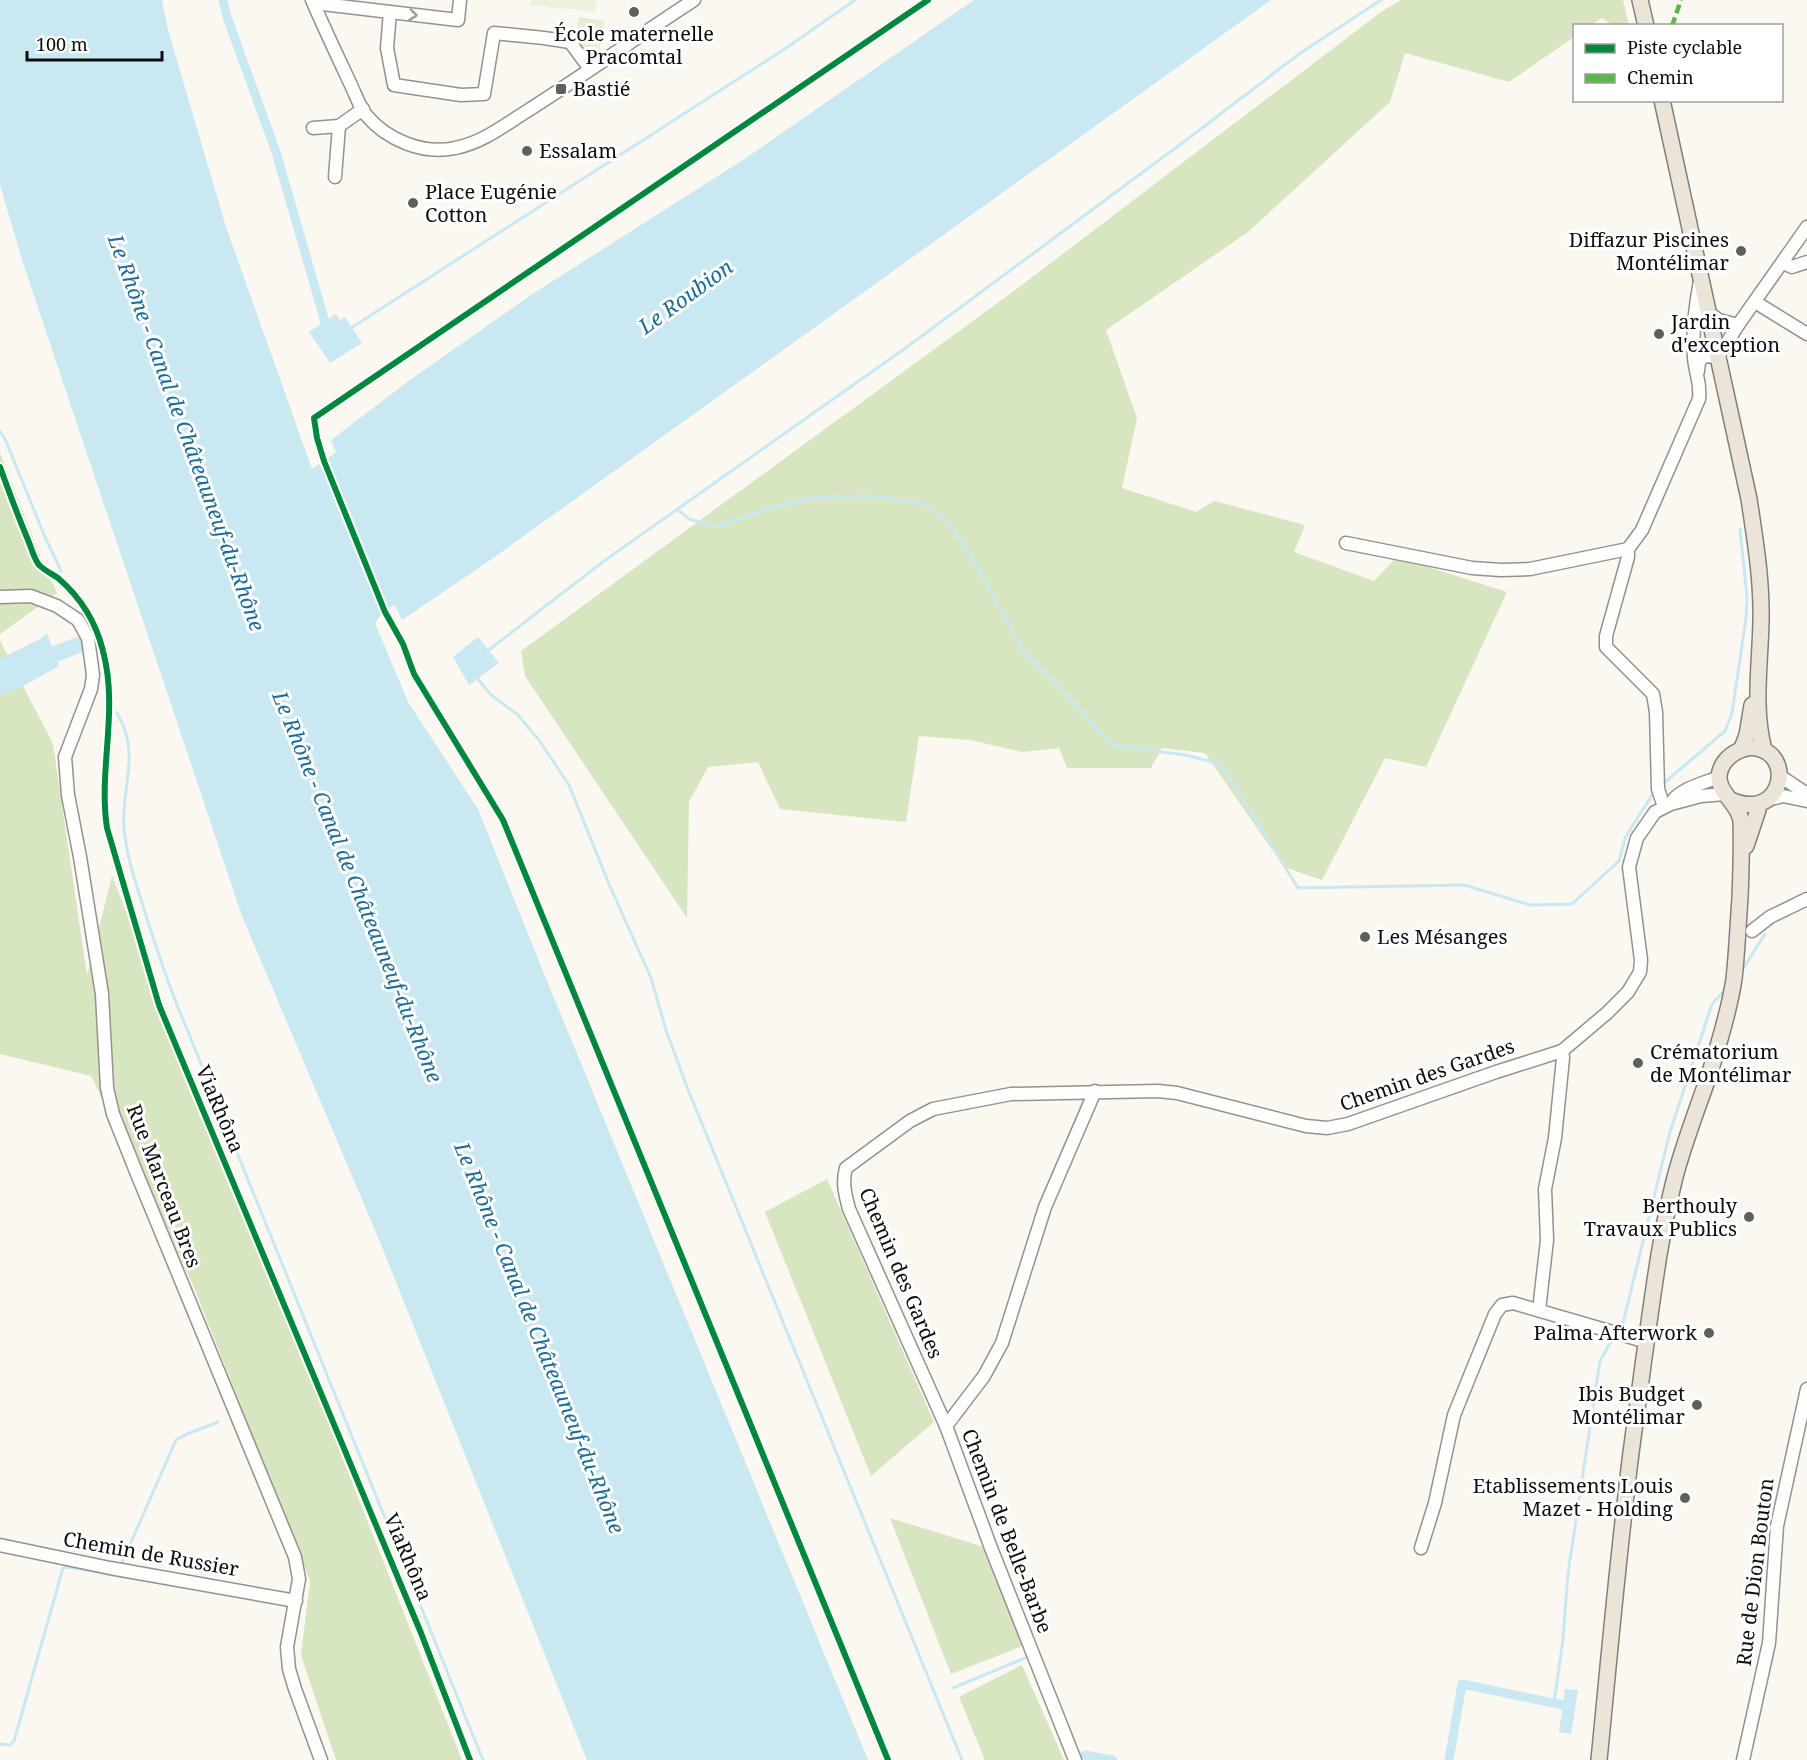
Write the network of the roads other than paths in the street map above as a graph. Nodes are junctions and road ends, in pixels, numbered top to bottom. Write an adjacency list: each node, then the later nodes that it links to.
1 (460, 0): 5 (street, one-way to 1)
2 (694, 0): 7 (street)
3 (1640, 0): 6 (main road)
4 (313, 2): 5 (street); 9 (street)
5 (390, 12): 7 (street)
6 (1646, 24)
7 (590, 69): 9 (street)
8 (1662, 102): 16 (main road)
9 (363, 109): 10 (street)
10 (339, 126): 11 (street); 12 (street)
11 (313, 128)
12 (335, 177)
13 (1807, 227): 15 (street)
14 (1807, 262): 15 (street)
15 (1783, 263): 17 (street)
16 (1701, 280): 18 (main road); 22 (street)
17 (1755, 302): 19 (street); 20 (street)
18 (1708, 312): 19 (street); 21 (main road)
19 (1738, 325): 21 (street)
20 (1807, 334)
21 (1718, 357): 22 (street); 26 (main road)
22 (1698, 375): 24 (street)
23 (1346, 543): 24 (street)
24 (1628, 549): 35 (street)
25 (0, 597): 47 (street, Rue Marceau Bres)
26 (1758, 674): 27 (main road); 28 (main road)
27 (1742, 748): 28 (main road); 30 (main road)
28 (1764, 750): 29 (main road)
29 (1780, 776): 31 (street); 34 (main road)
30 (1719, 777): 32 (main road); 35 (street)
31 (1807, 794)
32 (1728, 797): 34 (main road); 35 (street); 36 (main road)
33 (1807, 801): 34 (street)
34 (1762, 803): 36 (main road)
35 (1668, 805): 39 (street, Chemin des Gardes)
36 (1742, 860): 42 (main road)
37 (1807, 899): 38 (street)
38 (1752, 931)
39 (1562, 1051): 40 (street, Chemin des Gardes); 41 (street)
40 (1095, 1091): 44 (street, Chemin de Belle-Barbe); 44 (street, Chemin des Gardes)
41 (1539, 1310): 42 (street); 46 (street)
42 (1647, 1342): 50 (main road)
43 (1807, 1389): 51 (street, Rue de Dion Bouton)
44 (946, 1426): 49 (street, Chemin de Belle-Barbe)
45 (0, 1545): 47 (street, Chemin de Russier)
46 (1421, 1548)
47 (296, 1601): 48 (street, Rue Marceau Bres)
48 (321, 1760)
49 (1075, 1760)
50 (1599, 1760)
51 (1743, 1760)

